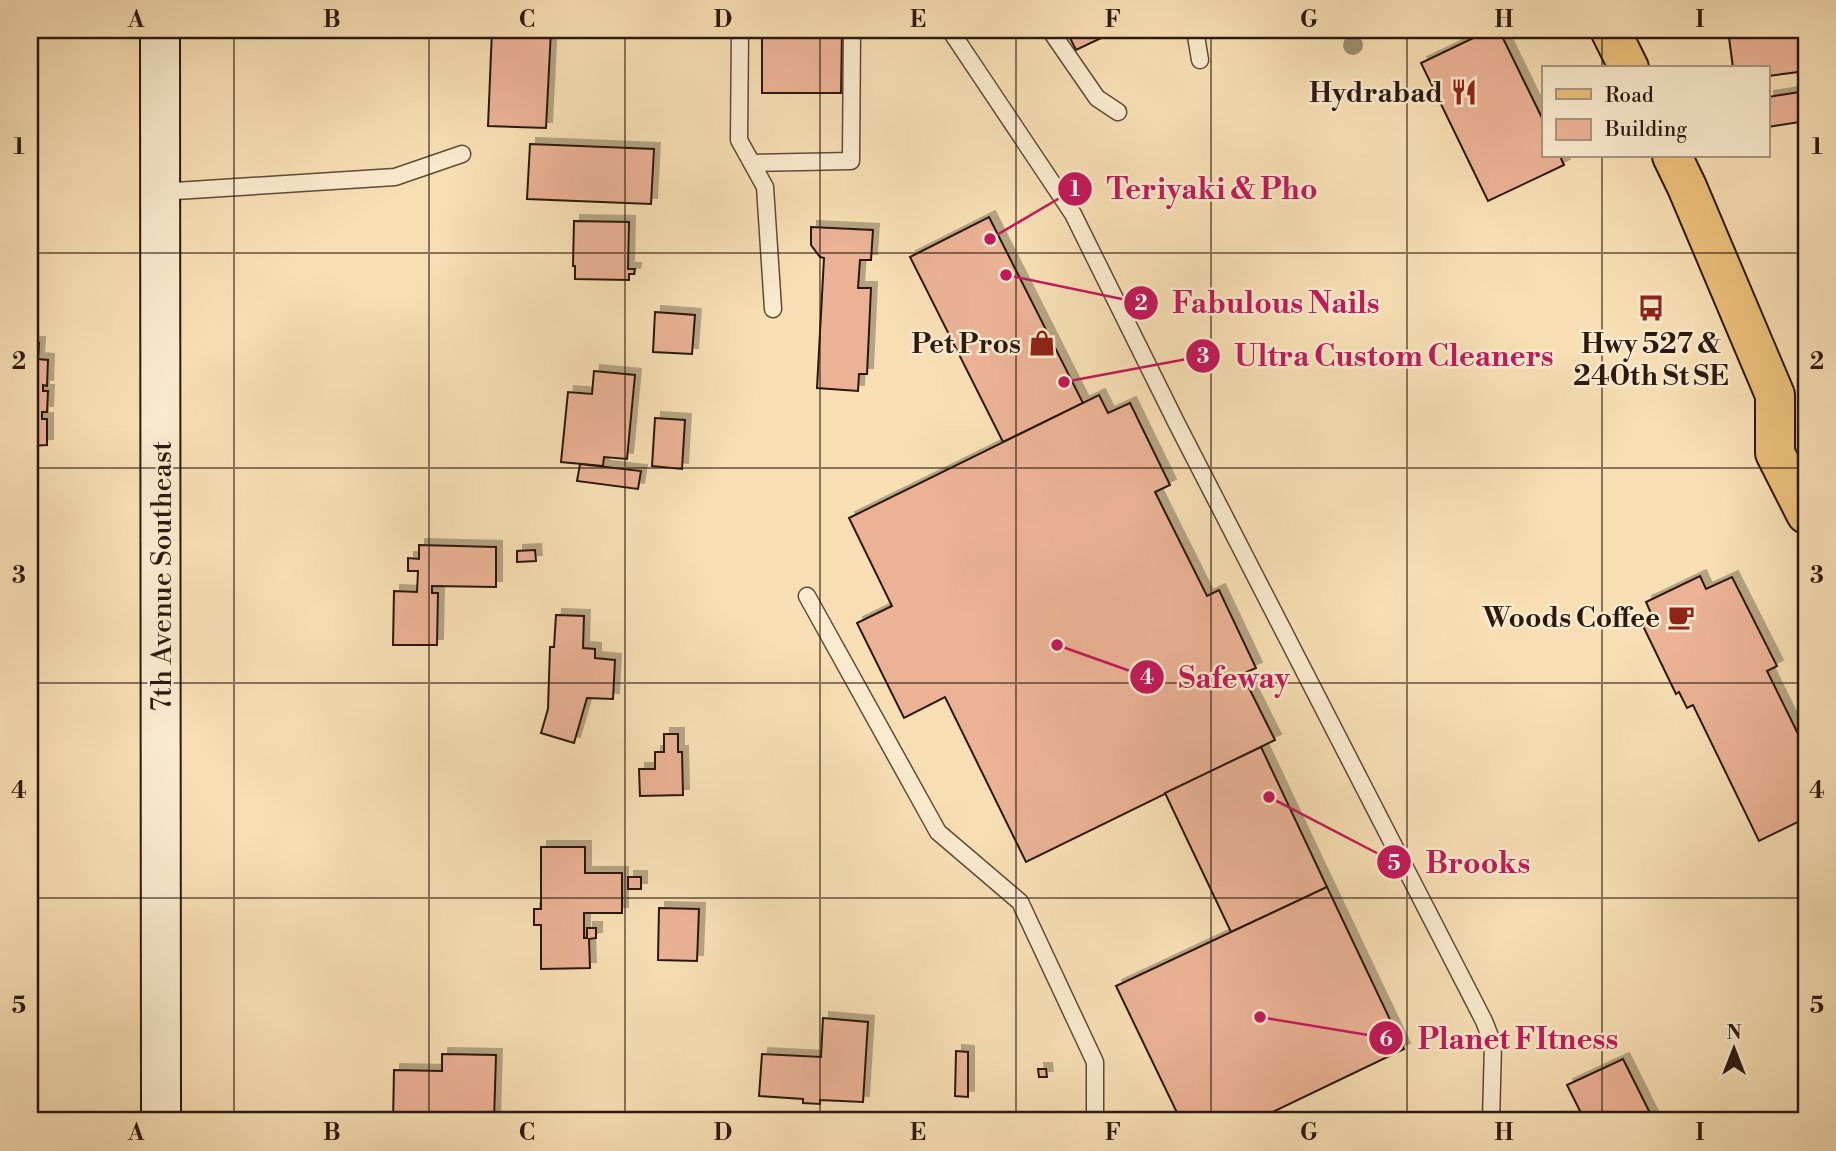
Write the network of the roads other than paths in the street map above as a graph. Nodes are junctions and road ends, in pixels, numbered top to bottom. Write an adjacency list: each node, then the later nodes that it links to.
1 (160, 30): 14 (street, 7th Avenue Southeast)
2 (740, 30): 13 (lane)
3 (852, 30): 13 (lane)
4 (950, 30): 22 (lane)
5 (1050, 30): 10 (lane)
6 (1195, 30): 8 (lane)
7 (1610, 30): 9 (main road)
8 (1200, 60)
9 (1628, 66)
10 (1118, 112)
11 (462, 154): 14 (lane)
12 (1673, 158): 16 (main road)
13 (752, 163): 15 (lane)
14 (160, 192): 20 (street, 7th Avenue Southeast)
15 (773, 309)
16 (1775, 395): 17 (main road); 18 (main road)
17 (1806, 423)
18 (1806, 514)
19 (807, 596): 21 (lane)
20 (161, 1121)
21 (1095, 1121)
22 (1491, 1121)

